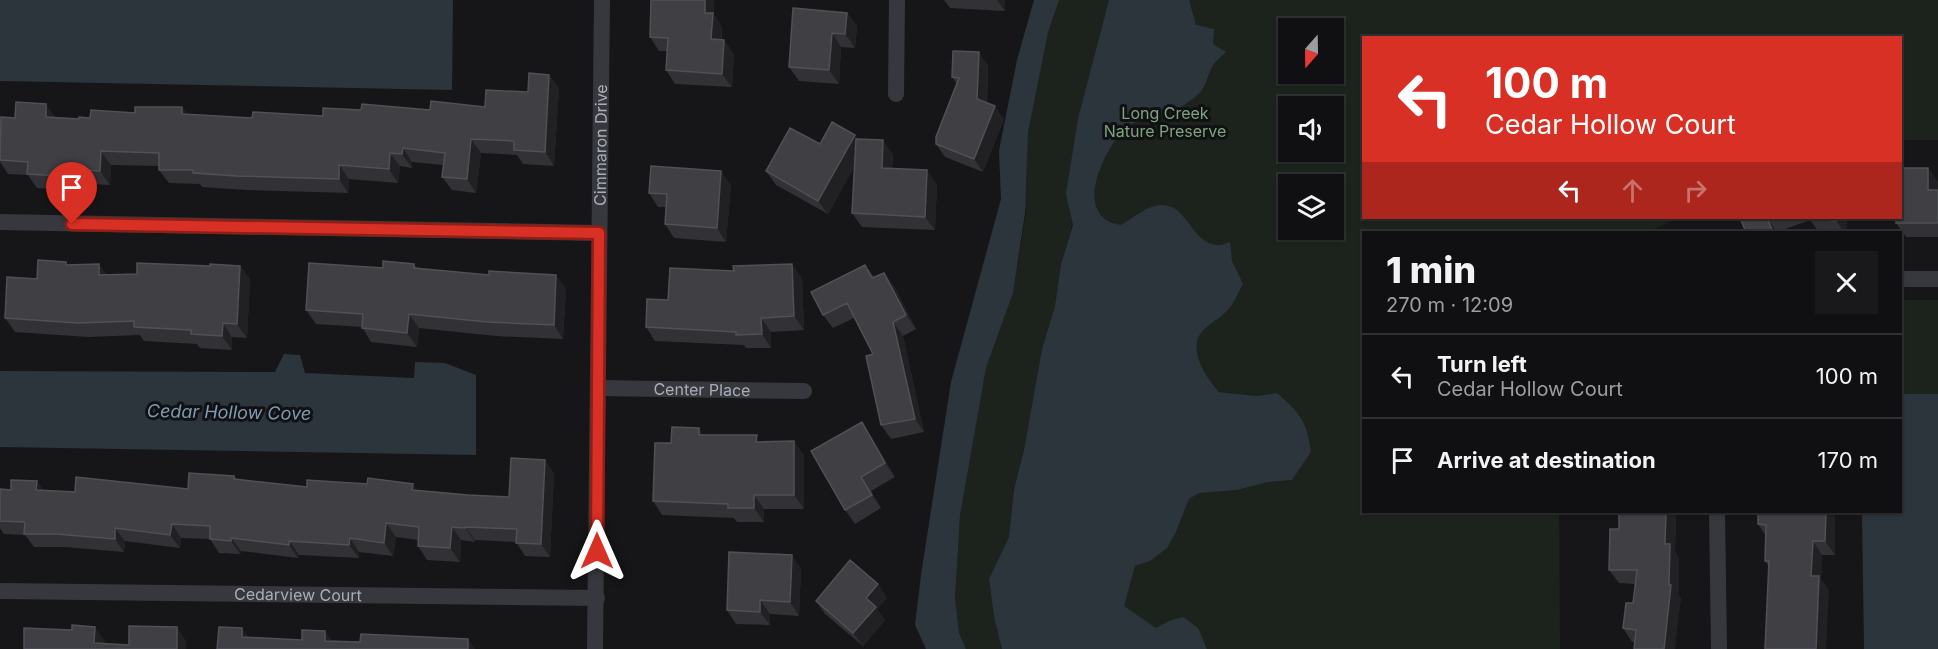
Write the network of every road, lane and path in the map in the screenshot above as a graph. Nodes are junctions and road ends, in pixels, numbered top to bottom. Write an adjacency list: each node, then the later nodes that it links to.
1 (602, 0): 5 (street, Cimmaron Drive)
2 (897, 0): 3 (street)
3 (896, 94)
4 (0, 222): 5 (street)
5 (599, 233): 8 (street, Cimmaron Drive)
6 (1902, 279): 7 (street)
7 (1938, 279)
8 (598, 388): 9 (street, Center Place); 12 (street, Cimmaron Drive)
9 (804, 391)
10 (1717, 513): 14 (street)
11 (0, 591): 12 (street, Cedarview Court)
12 (597, 598): 13 (street, Cimmaron Drive)
13 (595, 649)
14 (1719, 649)

